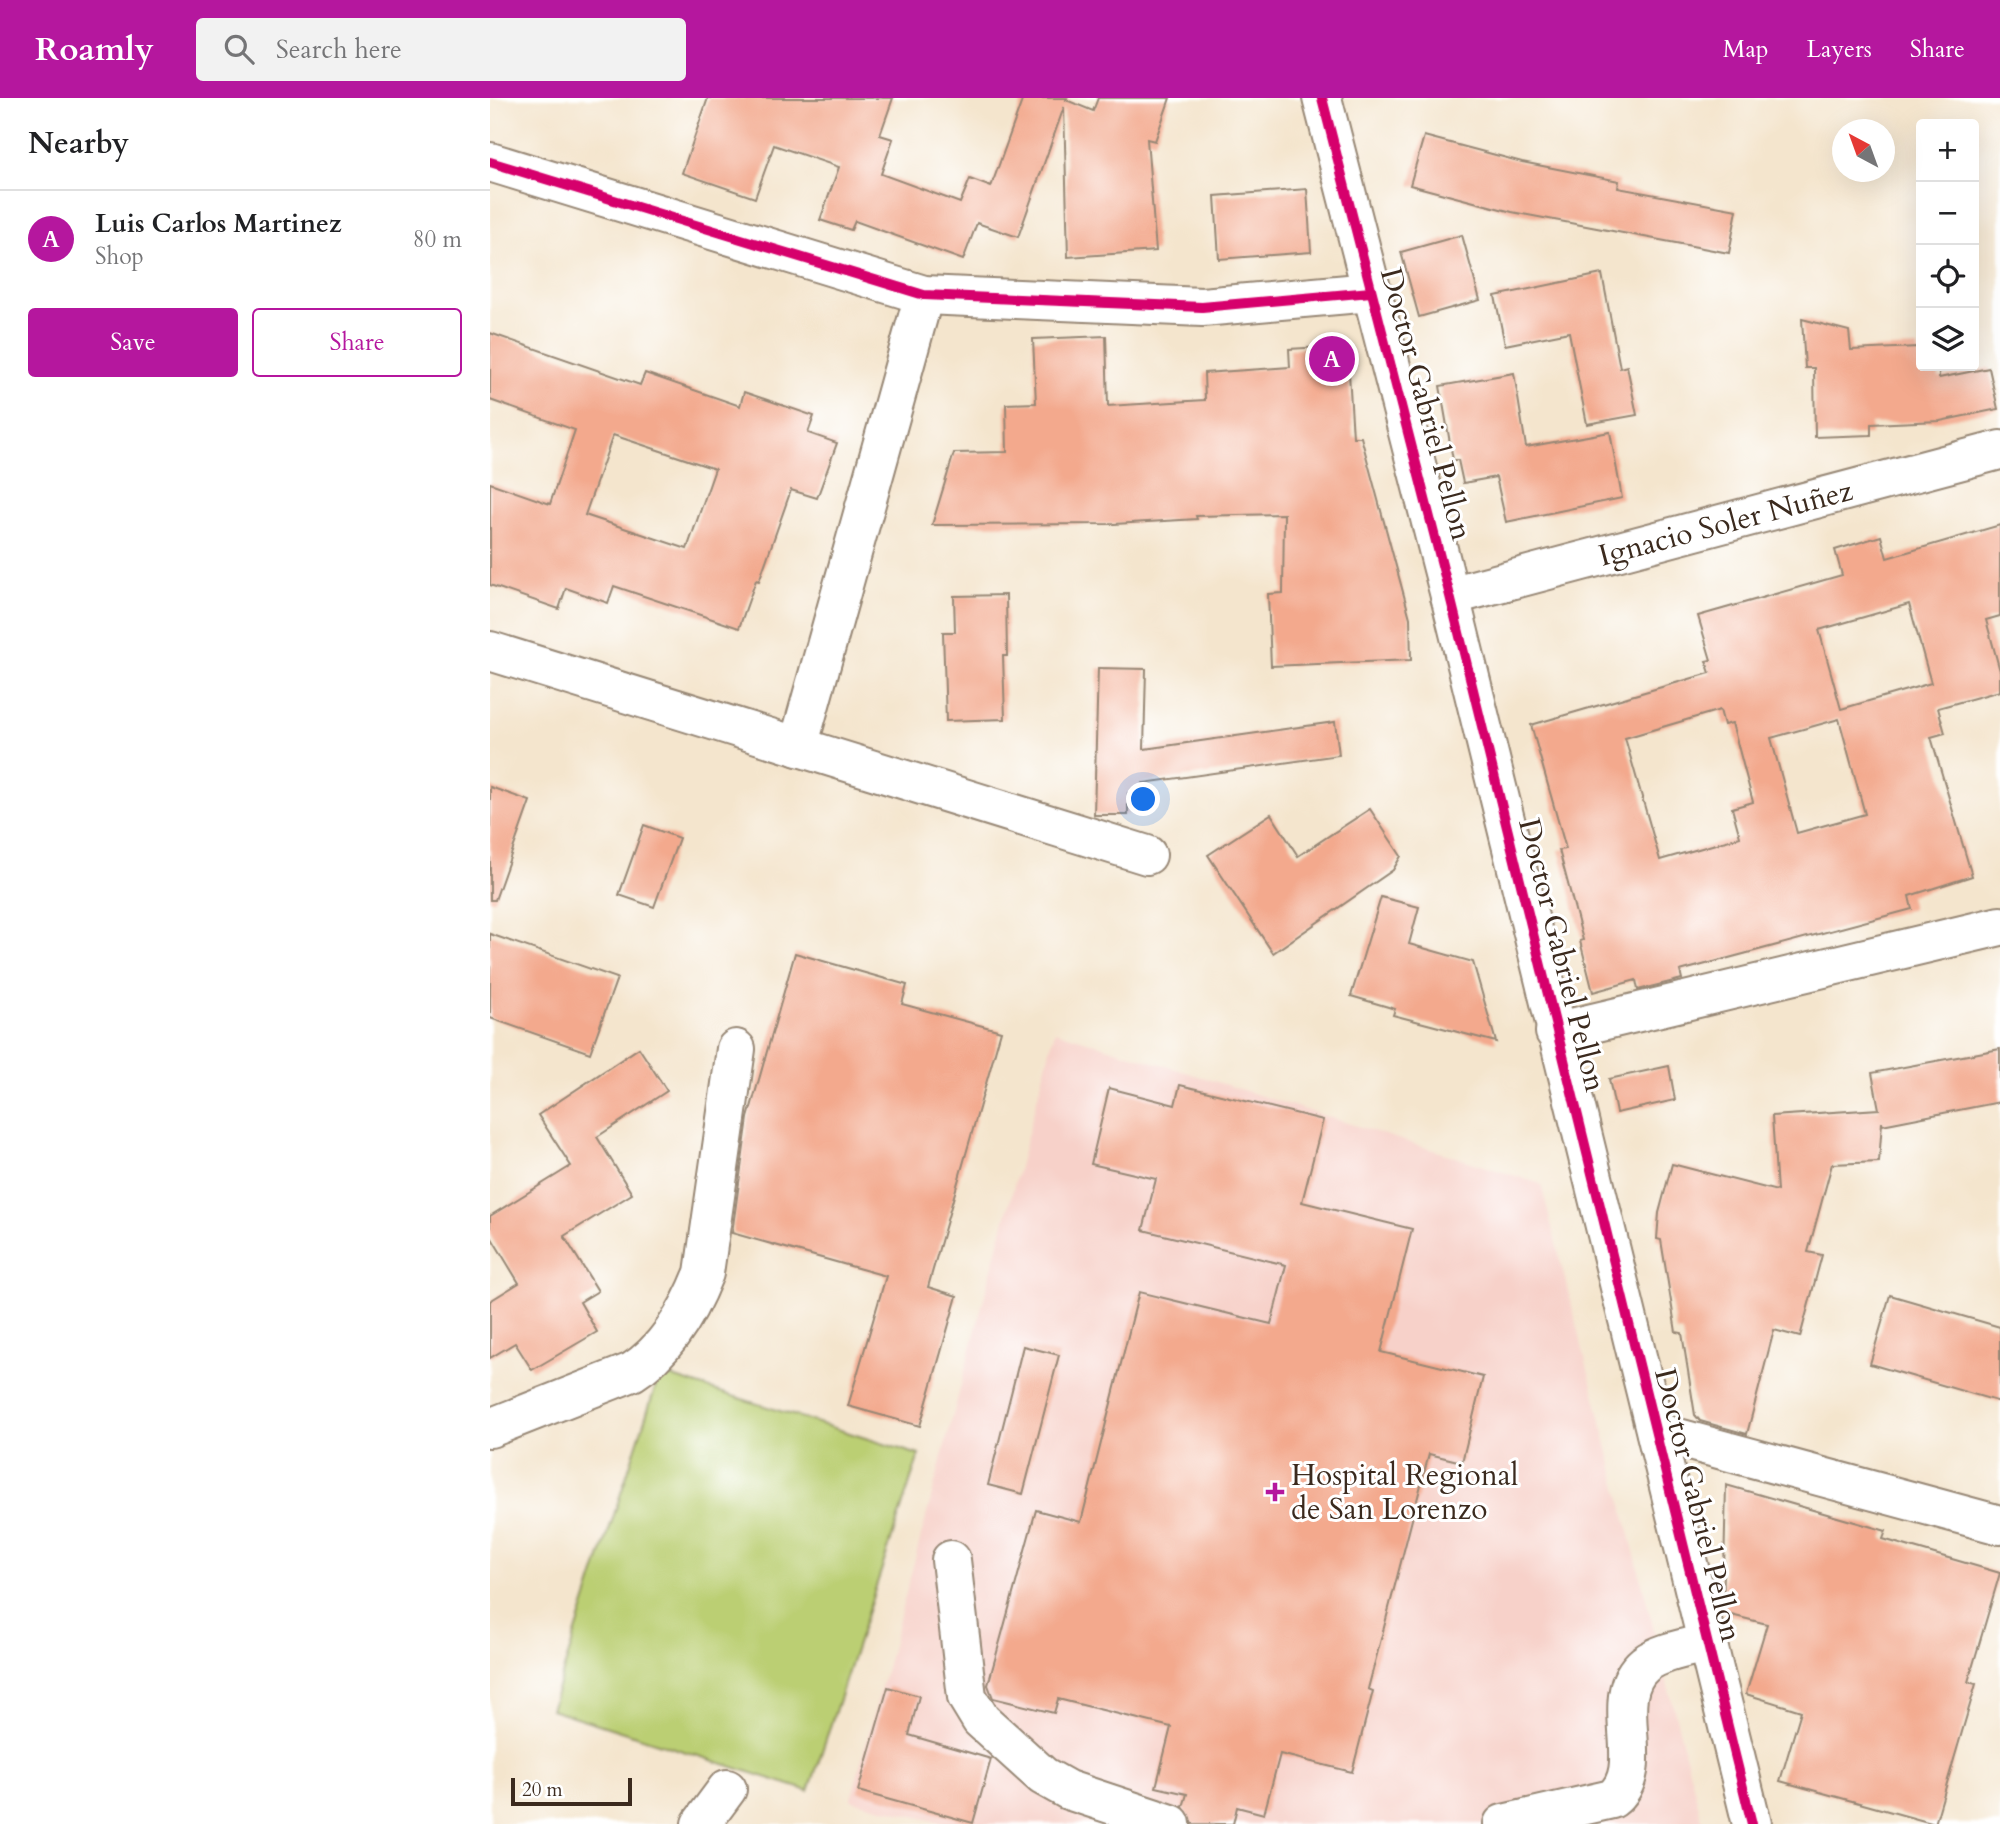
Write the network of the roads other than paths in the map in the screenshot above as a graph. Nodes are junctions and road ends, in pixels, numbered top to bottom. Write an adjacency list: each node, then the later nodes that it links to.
1 (1322, 98): 3 (street, Doctor Gabriel Pellon)
2 (490, 162): 4 (street)
3 (1371, 292): 4 (street); 6 (street, Doctor Gabriel Pellon)
4 (924, 295): 8 (street)
5 (2000, 450): 6 (street, Ignacio Soler Nuñez)
6 (1450, 596): 11 (street, Doctor Gabriel Pellon)
7 (490, 651): 8 (street)
8 (798, 747): 9 (street)
9 (1147, 855)
10 (2000, 926): 11 (street)
11 (1555, 1032): 14 (street, Doctor Gabriel Pellon)
12 (736, 1049): 13 (street)
13 (490, 1428)
14 (1656, 1432): 15 (street); 17 (street, Doctor Gabriel Pellon)
15 (2000, 1525)
16 (951, 1560): 20 (street)
17 (1706, 1643): 21 (street); 22 (street, Doctor Gabriel Pellon)
18 (727, 1790): 19 (street)
19 (701, 1824)
20 (1171, 1824)
21 (1503, 1824)
22 (1752, 1824)

